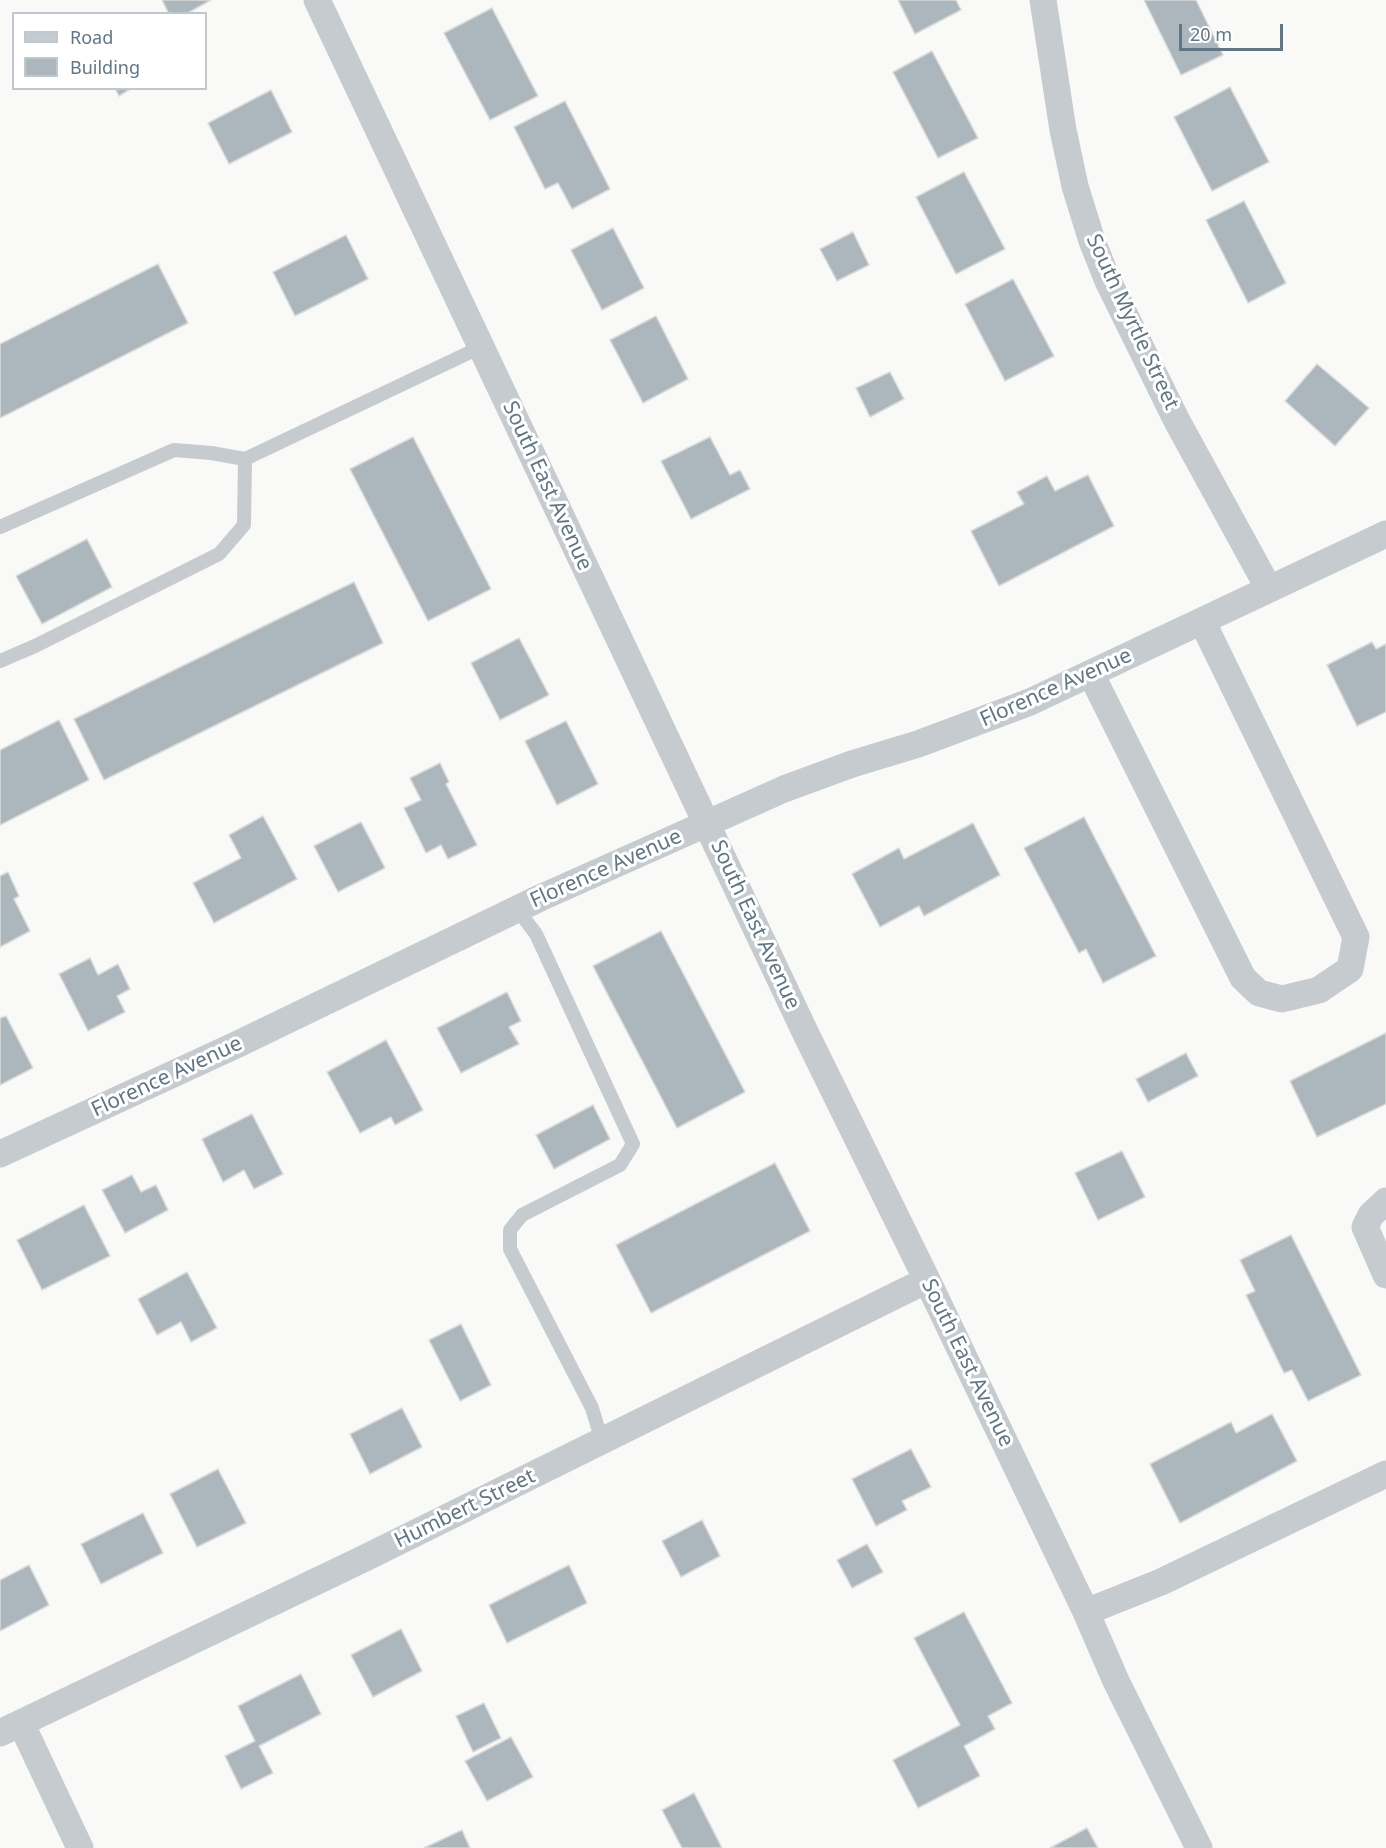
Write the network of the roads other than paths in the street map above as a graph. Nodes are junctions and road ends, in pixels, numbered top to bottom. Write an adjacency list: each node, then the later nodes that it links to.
1 (317, 0): 3 (street, South East Avenue)
2 (1043, 0): 7 (street, South Myrtle Street)
3 (481, 347): 4 (lane); 11 (street, South East Avenue)
4 (245, 459): 5 (lane); 9 (lane)
5 (0, 527)
6 (1386, 534): 7 (street, Florence Avenue)
7 (1269, 589): 8 (street, Florence Avenue)
8 (1202, 621): 10 (street, Florence Avenue); 10 (street)
9 (0, 661)
10 (1091, 674): 11 (street, Florence Avenue)
11 (707, 824): 12 (street, Florence Avenue); 16 (street, South East Avenue)
12 (518, 909): 13 (street, Florence Avenue); 17 (lane)
13 (0, 1154)
14 (1386, 1201): 15 (street)
15 (1386, 1275)
16 (927, 1280): 17 (street, Humbert Street); 19 (street, South East Avenue)
17 (602, 1441): 20 (street, Humbert Street)
18 (1386, 1474): 19 (street)
19 (1086, 1612): 22 (street, South East Avenue)
20 (10, 1728): 21 (street)
21 (81, 1848)
22 (1199, 1848)

